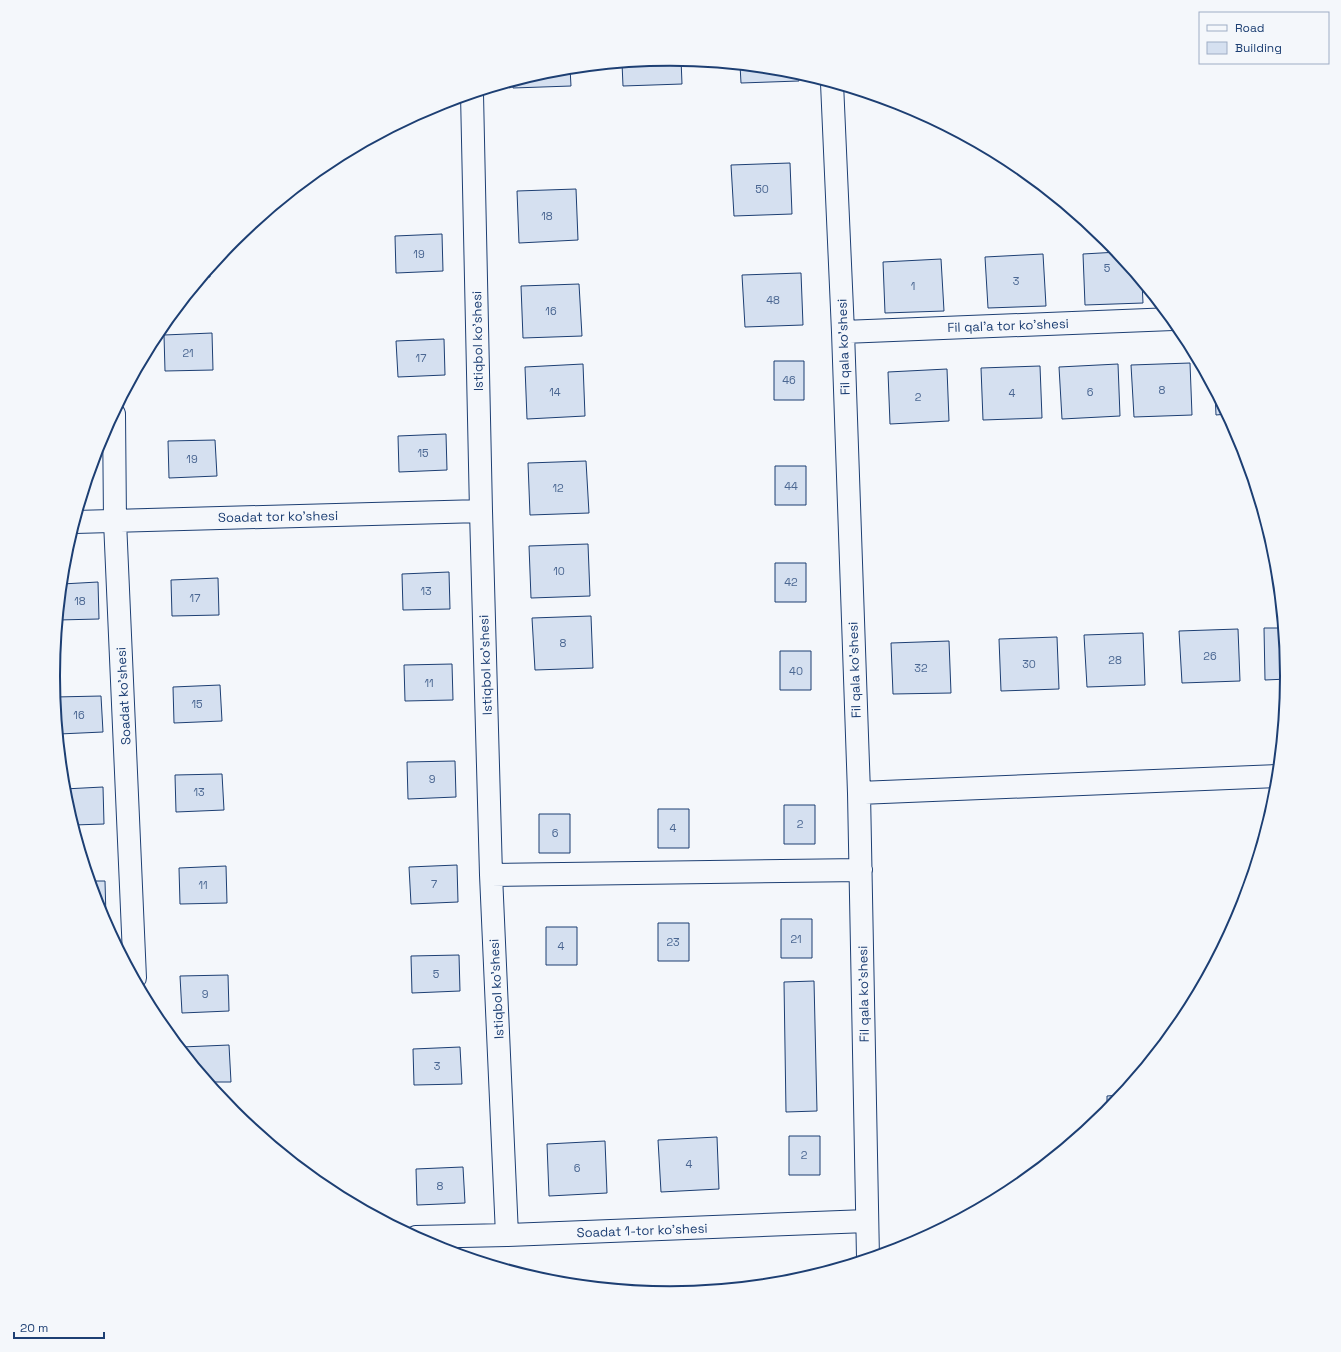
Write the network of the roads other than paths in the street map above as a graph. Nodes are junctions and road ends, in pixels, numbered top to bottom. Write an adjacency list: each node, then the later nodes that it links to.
1 (832, 87): 4 (street, Fil qala ko'shesi)
2 (472, 99): 6 (street, Istiqbol ko'shesi)
3 (1166, 319): 4 (street, Fil qal'a tor ko'shesi)
4 (843, 332): 10 (street, Fil qala ko'shesi)
5 (114, 425): 7 (street, Soadat ko'shesi)
6 (481, 511): 7 (street, Soadat tor ko'shesi); 12 (street, Istiqbol ko'shesi)
7 (115, 520): 8 (street, Soadat tor ko'shesi); 13 (street, Soadat ko'shesi)
8 (80, 522)
9 (1272, 776): 10 (street)
10 (859, 793): 11 (street, Fil qala ko'shesi)
11 (861, 870): 12 (street); 14 (street, Fil qala ko'shesi)
12 (491, 875): 15 (street, Istiqbol ko'shesi)
13 (135, 967)
14 (867, 1221): 15 (street, Soadat 1-tor ko'shesi); 17 (street, Fil qala ko'shesi)
15 (507, 1235): 16 (street, Soadat 1-tor ko'shesi)
16 (429, 1237)
17 (868, 1254)

